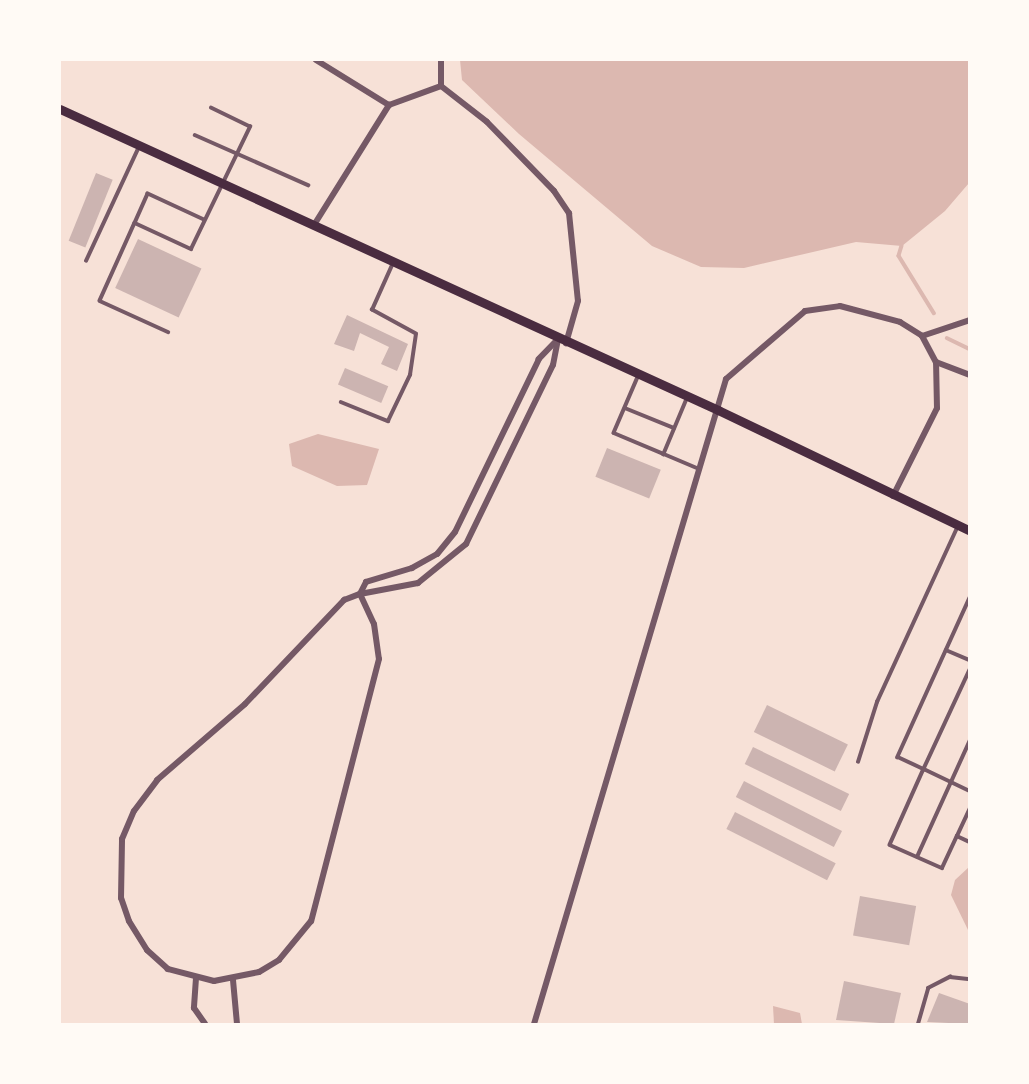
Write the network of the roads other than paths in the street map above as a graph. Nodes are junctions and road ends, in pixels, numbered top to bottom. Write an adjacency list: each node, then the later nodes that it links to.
1 (316, 60): 4 (street)
2 (441, 60): 3 (street)
3 (441, 86): 4 (street); 20 (street)
4 (389, 105): 14 (street)
5 (211, 108): 9 (lane)
6 (60, 109): 8 (main road)
7 (195, 135): 9 (lane)
8 (140, 146): 10 (main road); 15 (lane)
9 (237, 153): 10 (lane); 11 (lane)
10 (222, 183): 12 (lane); 14 (main road)
11 (308, 186)
12 (204, 220): 13 (lane); 13 (lane)
13 (135, 223): 18 (lane)
14 (314, 225): 16 (main road)
15 (86, 261)
16 (393, 261): 20 (main road); 27 (lane)
17 (970, 320): 19 (street)
18 (168, 332)
19 (922, 336): 21 (street); 29 (street)
20 (562, 341): 22 (main road); 24 (street); 26 (street)
21 (936, 362): 23 (street); 35 (street)
22 (639, 375): 25 (main road); 28 (lane)
23 (970, 375)
24 (523, 391): 26 (street); 33 (street)
25 (688, 397): 29 (main road); 30 (lane)
26 (538, 398): 34 (street)
27 (341, 402)
28 (625, 408): 30 (lane); 31 (lane)
29 (718, 410): 32 (street); 35 (main road)
30 (675, 429): 31 (lane)
31 (664, 454): 32 (lane)
32 (699, 469): 59 (street)
33 (479, 487): 34 (street); 38 (street)
34 (493, 495): 39 (street)
35 (893, 496): 36 (main road)
36 (957, 526): 37 (main road); 46 (lane)
37 (970, 531)
38 (437, 554): 39 (street); 40 (street)
39 (445, 564): 40 (street)
40 (360, 594): 54 (street); 56 (street)
41 (970, 598): 42 (lane)
42 (946, 650): 43 (lane); 47 (lane)
43 (970, 660)
44 (970, 670): 47 (lane)
45 (970, 740): 48 (lane)
46 (859, 762)
47 (924, 769): 48 (lane); 53 (lane)
48 (951, 782): 49 (lane); 53 (lane)
49 (970, 791)
50 (970, 808): 51 (lane)
51 (957, 836): 52 (lane); 53 (lane)
52 (970, 842)
53 (917, 857)
54 (196, 978): 56 (street); 57 (street)
55 (970, 979): 60 (lane)
56 (233, 980): 58 (street)
57 (205, 1024)
58 (237, 1024)
59 (534, 1024)
60 (918, 1024)

